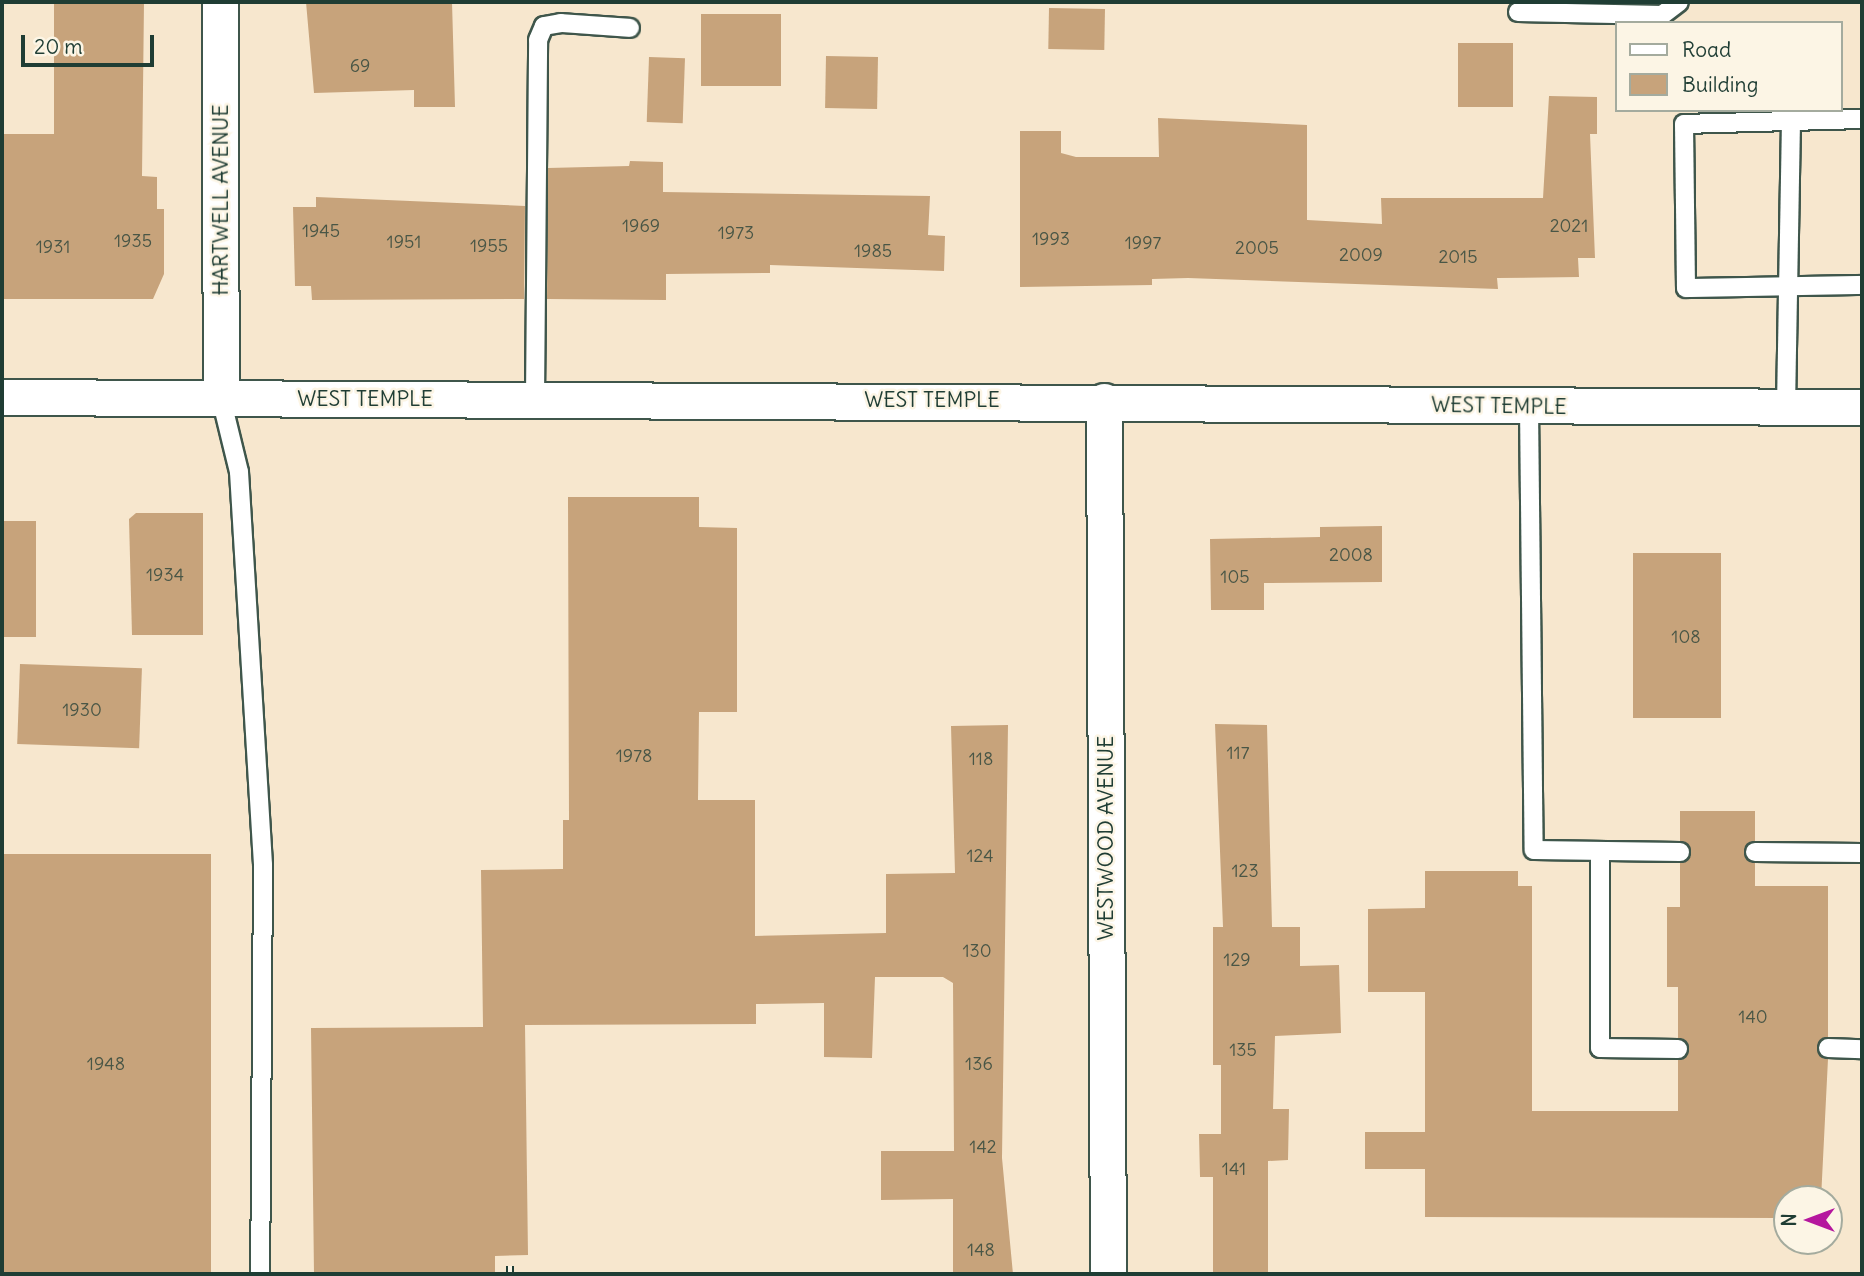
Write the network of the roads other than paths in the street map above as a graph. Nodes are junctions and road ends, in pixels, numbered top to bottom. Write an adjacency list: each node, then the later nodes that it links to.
1 (220, 2): 10 (street, HARTWELL AVENUE)
2 (1679, 2): 3 (lane)
3 (1518, 12)
4 (630, 29): 11 (lane)
5 (1862, 120): 6 (lane)
6 (1791, 121): 8 (lane); 8 (lane)
7 (1862, 285): 8 (lane)
8 (1791, 287): 14 (lane)
9 (2, 397): 10 (street, WEST TEMPLE)
10 (221, 398): 11 (street, WEST TEMPLE); 23 (lane)
11 (535, 399): 12 (street, WEST TEMPLE)
12 (1104, 401): 13 (street, WEST TEMPLE); 24 (street, WESTWOOD AVENUE)
13 (1529, 407): 14 (street, WEST TEMPLE); 16 (lane)
14 (1786, 407): 15 (street, WEST TEMPLE)
15 (1862, 407)
16 (1600, 851): 17 (lane); 21 (lane)
17 (1680, 852)
18 (1755, 852): 19 (lane)
19 (1862, 853)
20 (1828, 1048): 22 (lane)
21 (1678, 1049)
22 (1862, 1049)
23 (260, 1274)
24 (1108, 1274)

